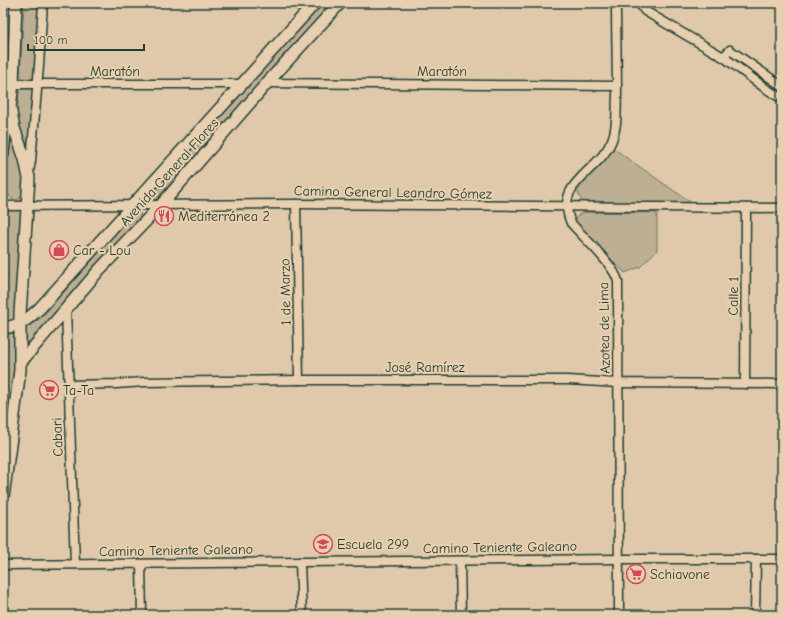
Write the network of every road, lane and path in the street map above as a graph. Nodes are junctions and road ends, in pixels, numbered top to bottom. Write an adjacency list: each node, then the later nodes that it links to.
1 (16, 3): 9 (main road)
2 (43, 3): 10 (street)
3 (315, 3): 11 (main road, Avenida General Flores)
4 (340, 3): 8 (main road, Avenida General Flores)
5 (616, 3): 12 (street)
6 (639, 3): 7 (street)
7 (723, 57): 13 (street); 14 (street)
8 (267, 83): 12 (street, Maratón); 20 (main road, Avenida General Flores)
9 (13, 84): 10 (street, Maratón); 15 (main road)
10 (37, 84): 11 (street, Maratón); 17 (street)
11 (241, 84): 19 (main road, Avenida General Flores)
12 (617, 86): 23 (street)
13 (782, 86)
14 (782, 99)
15 (10, 107): 16 (main road); 17 (main road)
16 (3, 154)
17 (28, 175): 22 (main road)
18 (296, 204): 20 (street, Camino General Leandro Gómez); 23 (street, Camino General Leandro Gómez); 30 (street, 1 de Marzo)
19 (133, 205): 20 (street, Camino General Leandro Gómez); 22 (street, Camino General Leandro Gómez); 27 (main road, Avenida General Flores)
20 (161, 205): 26 (main road, Avenida General Flores)
21 (3, 206): 22 (street, Camino General Leandro Gómez)
22 (26, 206): 27 (main road)
23 (566, 206): 24 (street, Camino General Leandro Gómez); 31 (street, Azotea de Lima)
24 (746, 208): 25 (street, Camino General Leandro Gómez); 32 (street, Calle 1)
25 (782, 208)
26 (66, 309): 29 (main road, Avenida General Flores); 34 (street, Cabari)
27 (20, 324): 28 (main road, Avenida General Flores); 29 (main road)
28 (3, 328)
29 (21, 362): 35 (main road)
30 (299, 380): 31 (street, José Ramírez); 34 (street, José Ramírez)
31 (618, 383): 32 (street, José Ramírez); 37 (street, Azotea de Lima)
32 (745, 384): 33 (street, José Ramírez)
33 (782, 384)
34 (69, 385): 42 (street, Cabari)
35 (7, 432): 36 (main road)
36 (3, 496)
37 (619, 559): 38 (street, Camino Teniente Galeano); 40 (street, Camino Teniente Galeano); 48 (street, Azotea de Lima)
38 (756, 559): 39 (street, Camino Teniente Galeano); 49 (street)
39 (782, 559)
40 (460, 561): 41 (street, Camino Teniente Galeano); 47 (street)
41 (300, 562): 43 (street, Camino Teniente Galeano); 46 (street)
42 (75, 564): 43 (street, Camino Teniente Galeano); 44 (street, Camino Teniente Galeano)
43 (141, 564): 45 (street)
44 (3, 565)
45 (142, 615)
46 (302, 615)
47 (461, 615)
48 (619, 615)
49 (756, 615)

